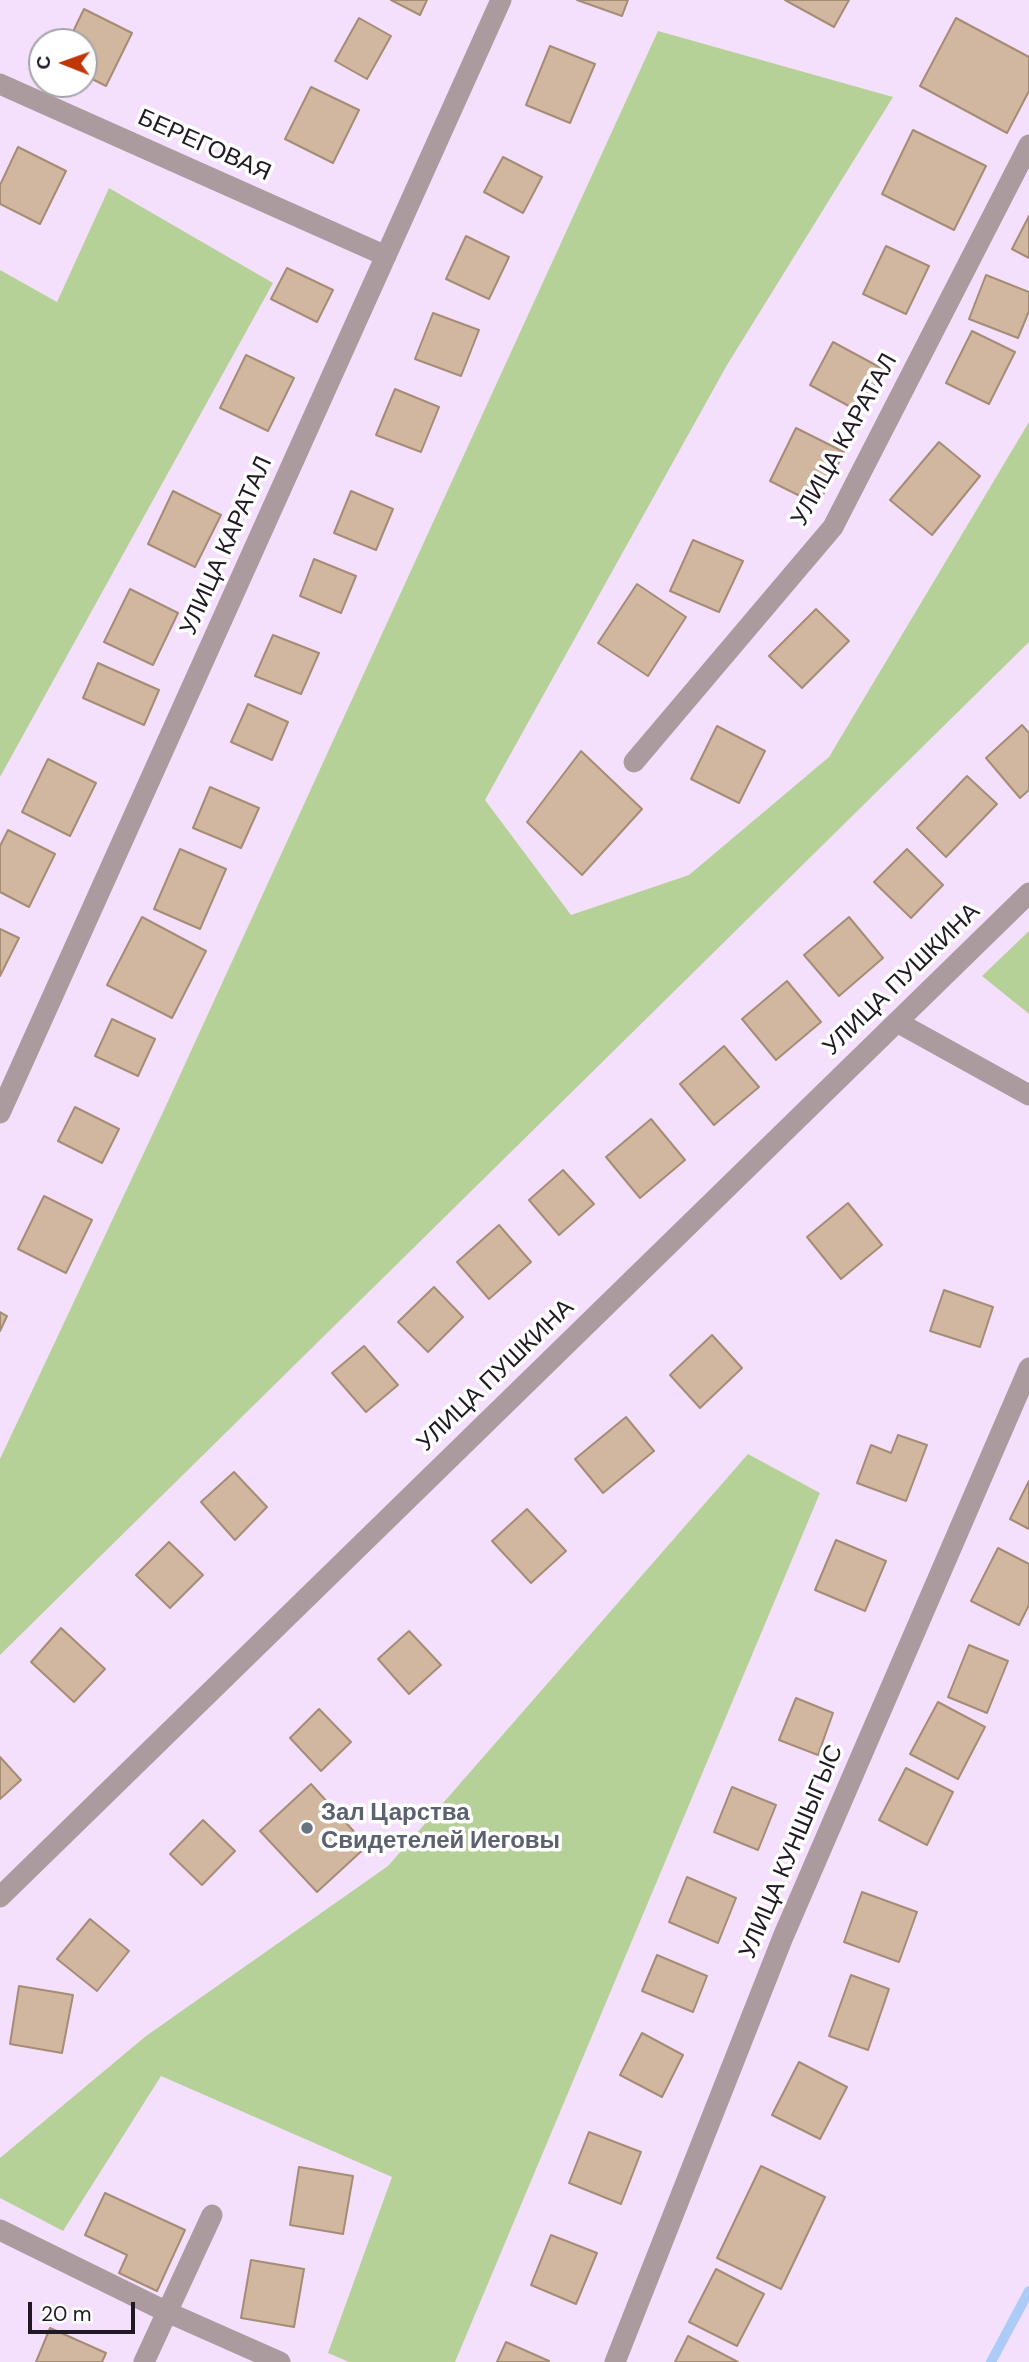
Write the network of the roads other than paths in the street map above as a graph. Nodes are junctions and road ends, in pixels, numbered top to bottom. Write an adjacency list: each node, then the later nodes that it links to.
1 (501, 0): 4 (street, УЛИЦА КАРАТАЛ)
2 (0, 84): 4 (street, БЕРЕГОВАЯ)
3 (1029, 145): 5 (street, УЛИЦА КАРАТАЛ)
4 (386, 256): 9 (street, УЛИЦА КАРАТАЛ)
5 (634, 762)
6 (1029, 893): 7 (street, УЛИЦА ПУШКИНА)
7 (897, 1022): 8 (street); 11 (street, УЛИЦА ПУШКИНА)
8 (1029, 1095)
9 (0, 1113)
10 (1029, 1368): 17 (street, УЛИЦА КУНШЫГЫС)
11 (0, 1897)
12 (212, 2215): 14 (street)
13 (0, 2230): 14 (street)
14 (167, 2312): 15 (street); 16 (street)
15 (144, 2362)
16 (281, 2362)
17 (615, 2362)

